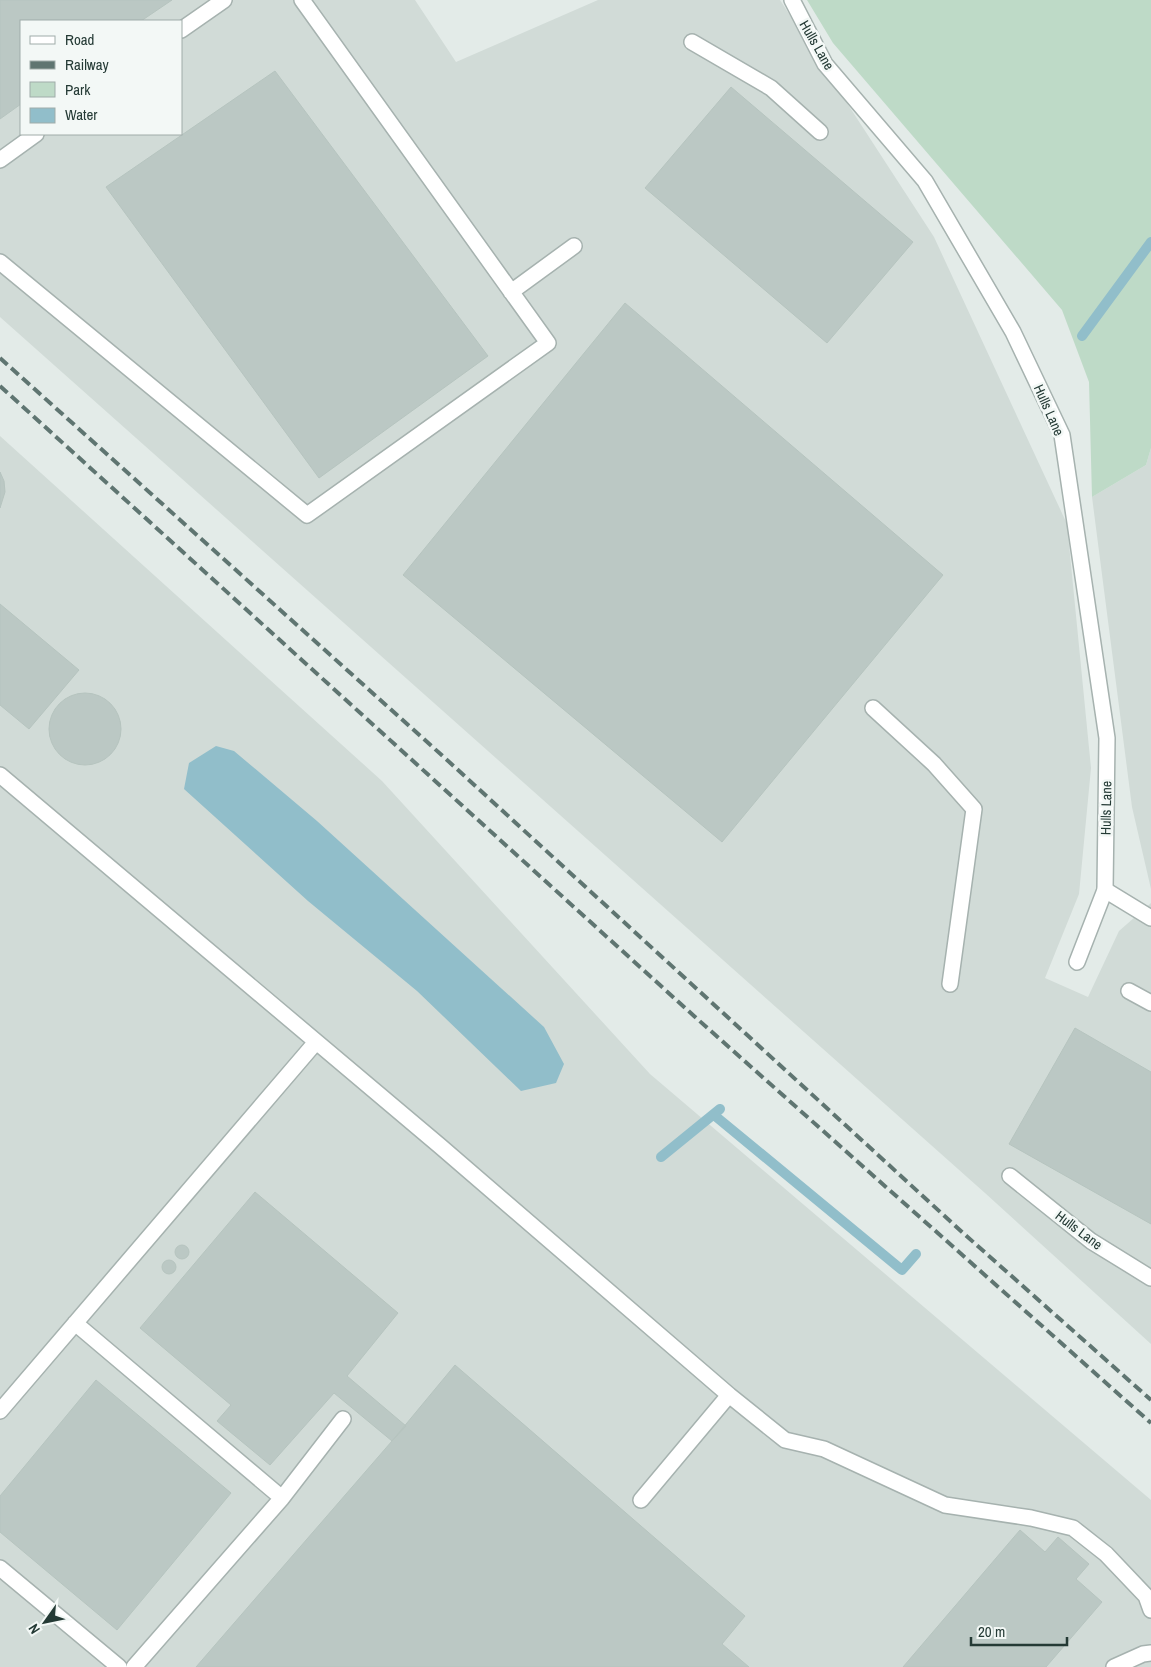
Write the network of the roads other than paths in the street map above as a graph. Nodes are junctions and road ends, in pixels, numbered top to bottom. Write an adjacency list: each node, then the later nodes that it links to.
1 (224, 0): 4 (street)
2 (302, 0): 11 (street)
3 (792, 0): 14 (street, Hulls Lane)
4 (182, 29)
5 (692, 42): 6 (street)
6 (820, 132)
7 (35, 135): 8 (street)
8 (0, 160)
9 (574, 246): 11 (street)
10 (0, 262): 11 (street)
11 (511, 292)
12 (873, 708): 17 (street)
13 (0, 775): 20 (street)
14 (1105, 890): 15 (street); 16 (street, Hulls Lane)
15 (1151, 918)
16 (1077, 962)
17 (950, 984)
18 (1129, 991): 19 (street)
19 (1151, 1004)
20 (316, 1042): 23 (street); 24 (street)
21 (1010, 1176): 22 (street, Hulls Lane)
22 (1151, 1278)
23 (75, 1323): 25 (street); 27 (street)
24 (729, 1395): 28 (street); 30 (street)
25 (0, 1411)
26 (343, 1419): 27 (street)
27 (282, 1498): 33 (street)
28 (641, 1500)
29 (0, 1568): 32 (street)
30 (1151, 1610)
31 (1151, 1653): 34 (street)
32 (119, 1667)
33 (134, 1667)
34 (1114, 1667)

